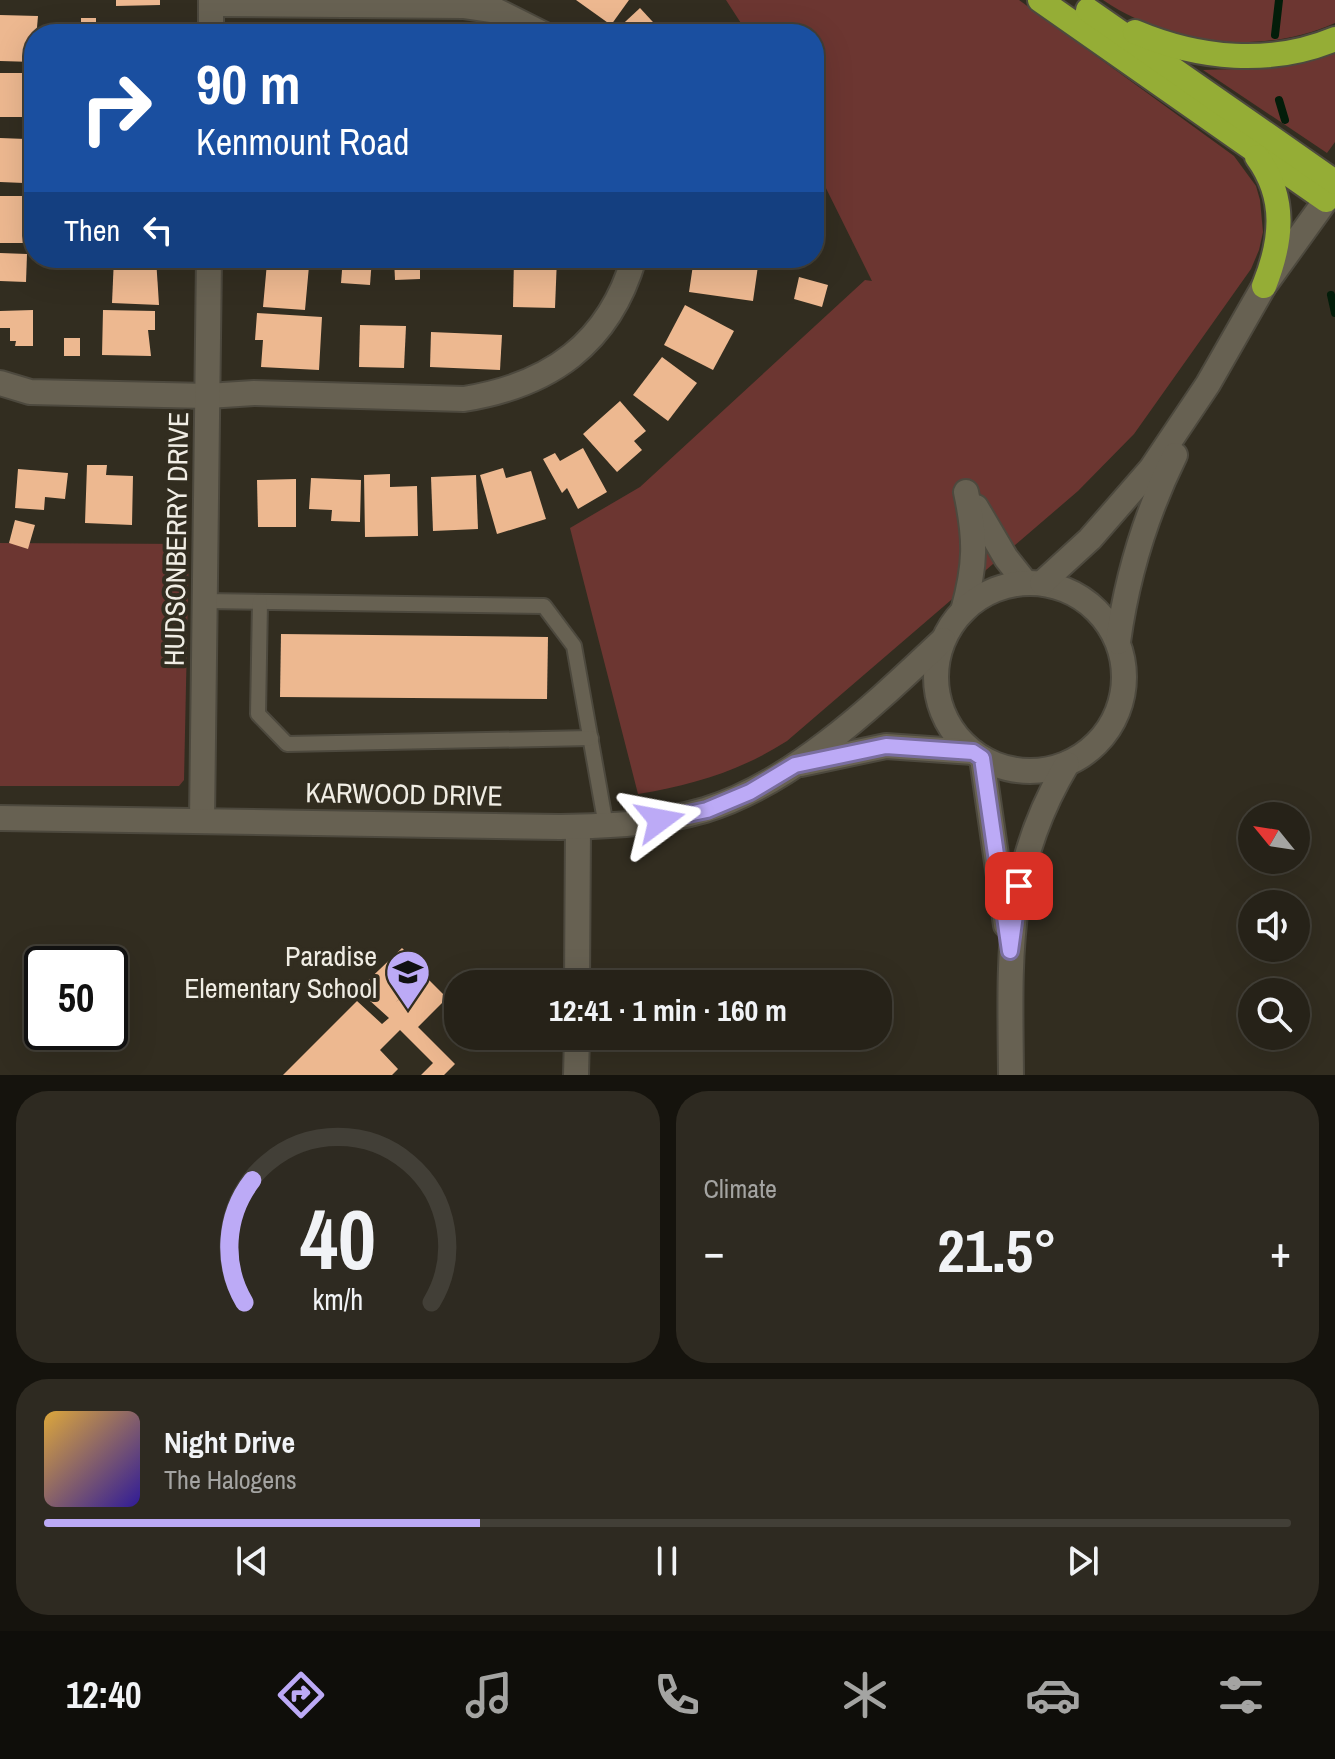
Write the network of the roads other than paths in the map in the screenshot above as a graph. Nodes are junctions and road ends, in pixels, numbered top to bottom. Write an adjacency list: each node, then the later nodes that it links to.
1 (1040, 0): 7 (highway)
2 (211, 2): 4 (main road); 5 (main road)
3 (1081, 5): 6 (highway); 8 (highway)
4 (211, 24)
5 (523, 24)
6 (1335, 39)
7 (1245, 143): 8 (highway); 11 (highway)
8 (1330, 191): 11 (main road)
9 (209, 268): 14 (main road, HUDSONBERRY DRIVE)
10 (631, 268): 14 (main road)
11 (1264, 286): 13 (main road)
12 (0, 383): 14 (main road)
13 (1208, 384): 15 (main road); 20 (main road)
14 (208, 396): 16 (main road, HUDSONBERRY DRIVE)
15 (1034, 583): 18 (main road); 18 (main road); 20 (main road)
16 (205, 601): 17 (lane); 26 (main road, HUDSONBERRY DRIVE)
17 (260, 602): 21 (lane); 21 (lane)
18 (963, 611): 19 (main road)
19 (943, 640): 22 (main road); 24 (main road, KARWOOD DRIVE)
20 (1118, 642): 23 (main road)
21 (591, 738): 27 (lane)
22 (977, 755): 23 (main road); 24 (main road, KARWOOD DRIVE); 29 (main road)
23 (1067, 764): 29 (main road)
24 (795, 765): 27 (main road, KARWOOD DRIVE)
25 (0, 818): 26 (main road, KARWOOD DRIVE)
26 (202, 820): 28 (main road, KARWOOD DRIVE)
27 (606, 826): 28 (main road, KARWOOD DRIVE)
28 (578, 827): 30 (main road)
29 (1010, 951): 33 (main road)
30 (577, 970)
31 (577, 1050): 32 (main road)
32 (576, 1075)
33 (1011, 1075)

